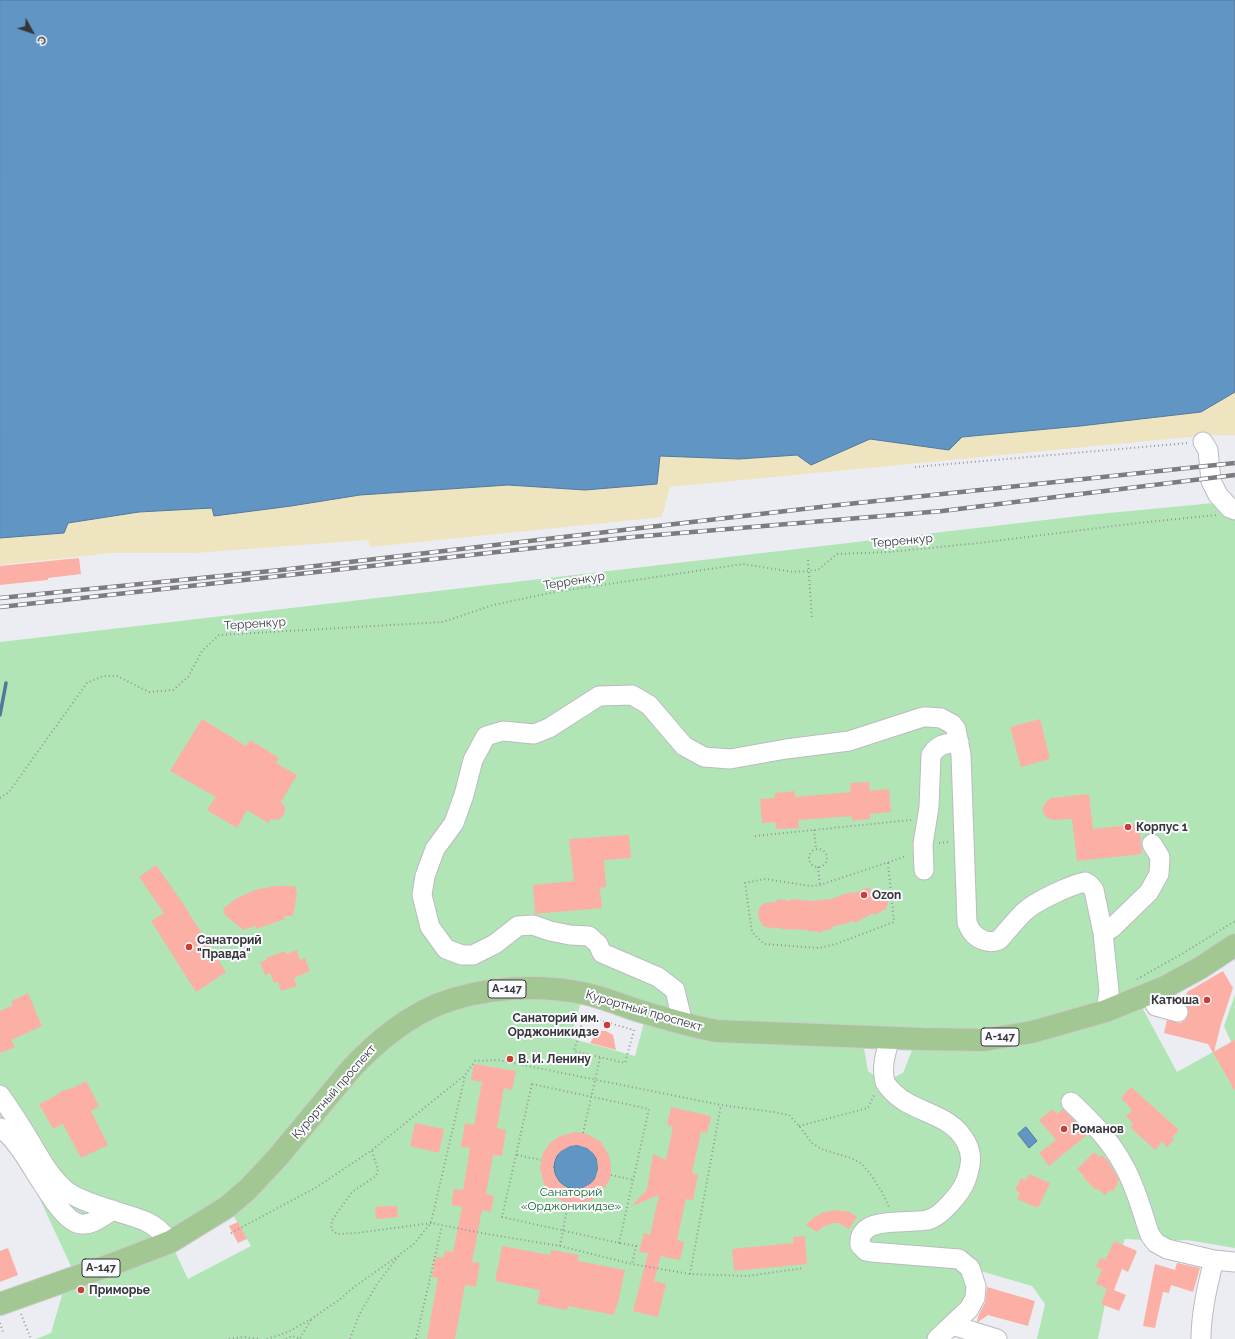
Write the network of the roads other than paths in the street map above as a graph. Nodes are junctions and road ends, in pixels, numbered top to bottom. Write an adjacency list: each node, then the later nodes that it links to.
1 (1203, 442): 2 (street)
2 (1235, 510)
3 (959, 742): 5 (street); 6 (street); 11 (street)
4 (1152, 844): 6 (street)
5 (924, 870)
6 (1103, 932): 9 (street)
7 (1235, 945): 8 (main road, Курортный проспект / А-147)
8 (1142, 987): 9 (main road, Курортный проспект / А-147); 10 (street)
9 (1106, 1011): 12 (main road, Курортный проспект / А-147)
10 (1178, 1012)
11 (683, 1024): 12 (main road, Курортный проспект / А-147); 17 (main road, Курортный проспект / А-147)
12 (890, 1038): 21 (street)
13 (0, 1095): 16 (street)
14 (1071, 1102): 18 (street)
15 (4, 1134): 16 (street)
16 (113, 1210): 17 (street)
17 (170, 1242): 20 (main road, Курортный проспект / А-147)
18 (1214, 1260): 19 (street); 24 (street)
19 (1235, 1262)
20 (0, 1304)
21 (952, 1325): 22 (street); 23 (street)
22 (937, 1339)
23 (997, 1339)
24 (1201, 1339)

